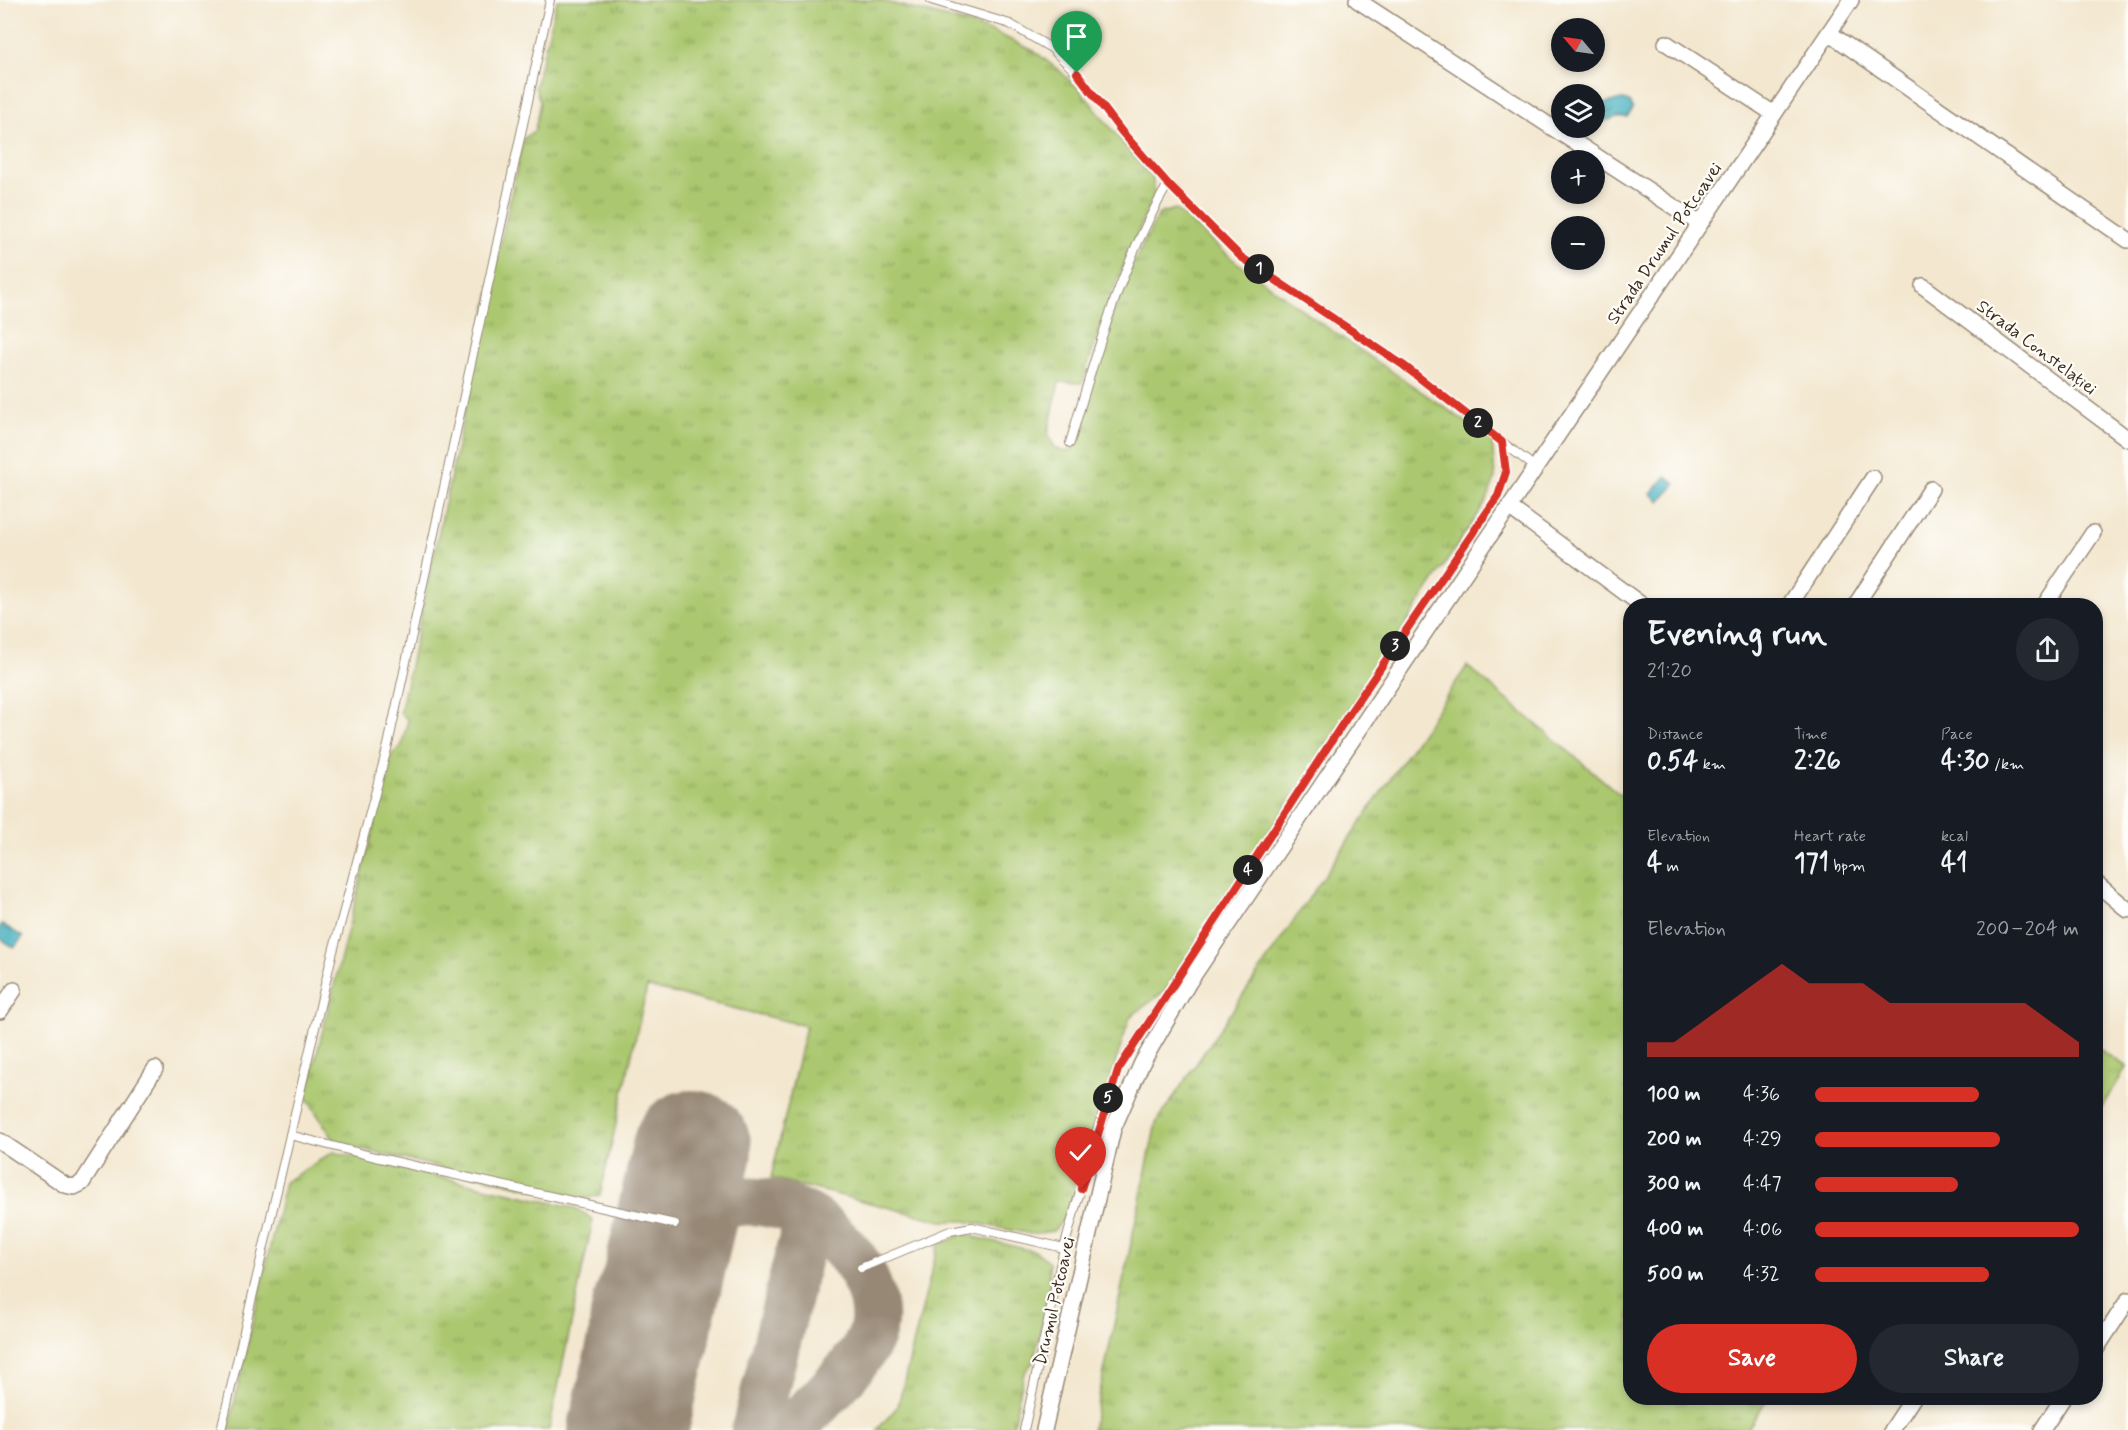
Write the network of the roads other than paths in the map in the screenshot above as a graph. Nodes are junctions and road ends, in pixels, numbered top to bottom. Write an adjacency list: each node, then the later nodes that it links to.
1 (550, 0): 29 (lane)
2 (931, 0): 8 (lane)
3 (1357, 0): 9 (street)
4 (1851, 0): 5 (street, Strada Drumul Potcoavei)
5 (1829, 33): 7 (street, Strada Drumul Potcoavei); 10 (street)
6 (1666, 43): 7 (street)
7 (1774, 114): 9 (street, Strada Drumul Potcoavei)
8 (1168, 184): 13 (lane); 14 (lane)
9 (1700, 224): 15 (street, Strada Drumul Potcoavei)
10 (2128, 240)
11 (1923, 286): 12 (street, Strada Constelației)
12 (2128, 439)
13 (1070, 442)
14 (1502, 442): 15 (lane); 32 (lane)
15 (1535, 467): 18 (street, Strada Drumul Potcoavei)
16 (1873, 478): 21 (street)
17 (1931, 489): 22 (street)
18 (1509, 507): 20 (street); 40 (street, Drumul Potcoavei)
19 (2093, 533): 23 (street)
20 (1632, 598)
21 (1794, 598)
22 (1860, 598)
23 (2049, 598)
24 (2103, 889): 25 (street)
25 (2128, 910)
26 (14, 990): 27 (street)
27 (0, 1011)
28 (155, 1069): 30 (street)
29 (290, 1135): 31 (lane); 38 (lane)
30 (0, 1141)
31 (675, 1224)
32 (1064, 1248): 33 (lane); 39 (lane)
33 (861, 1268)
34 (2128, 1299): 35 (street)
35 (2103, 1338)
36 (1908, 1405): 41 (street)
37 (2058, 1405): 42 (street)
38 (221, 1430)
39 (1024, 1430)
40 (1044, 1430)
41 (1892, 1430)
42 (2042, 1430)

